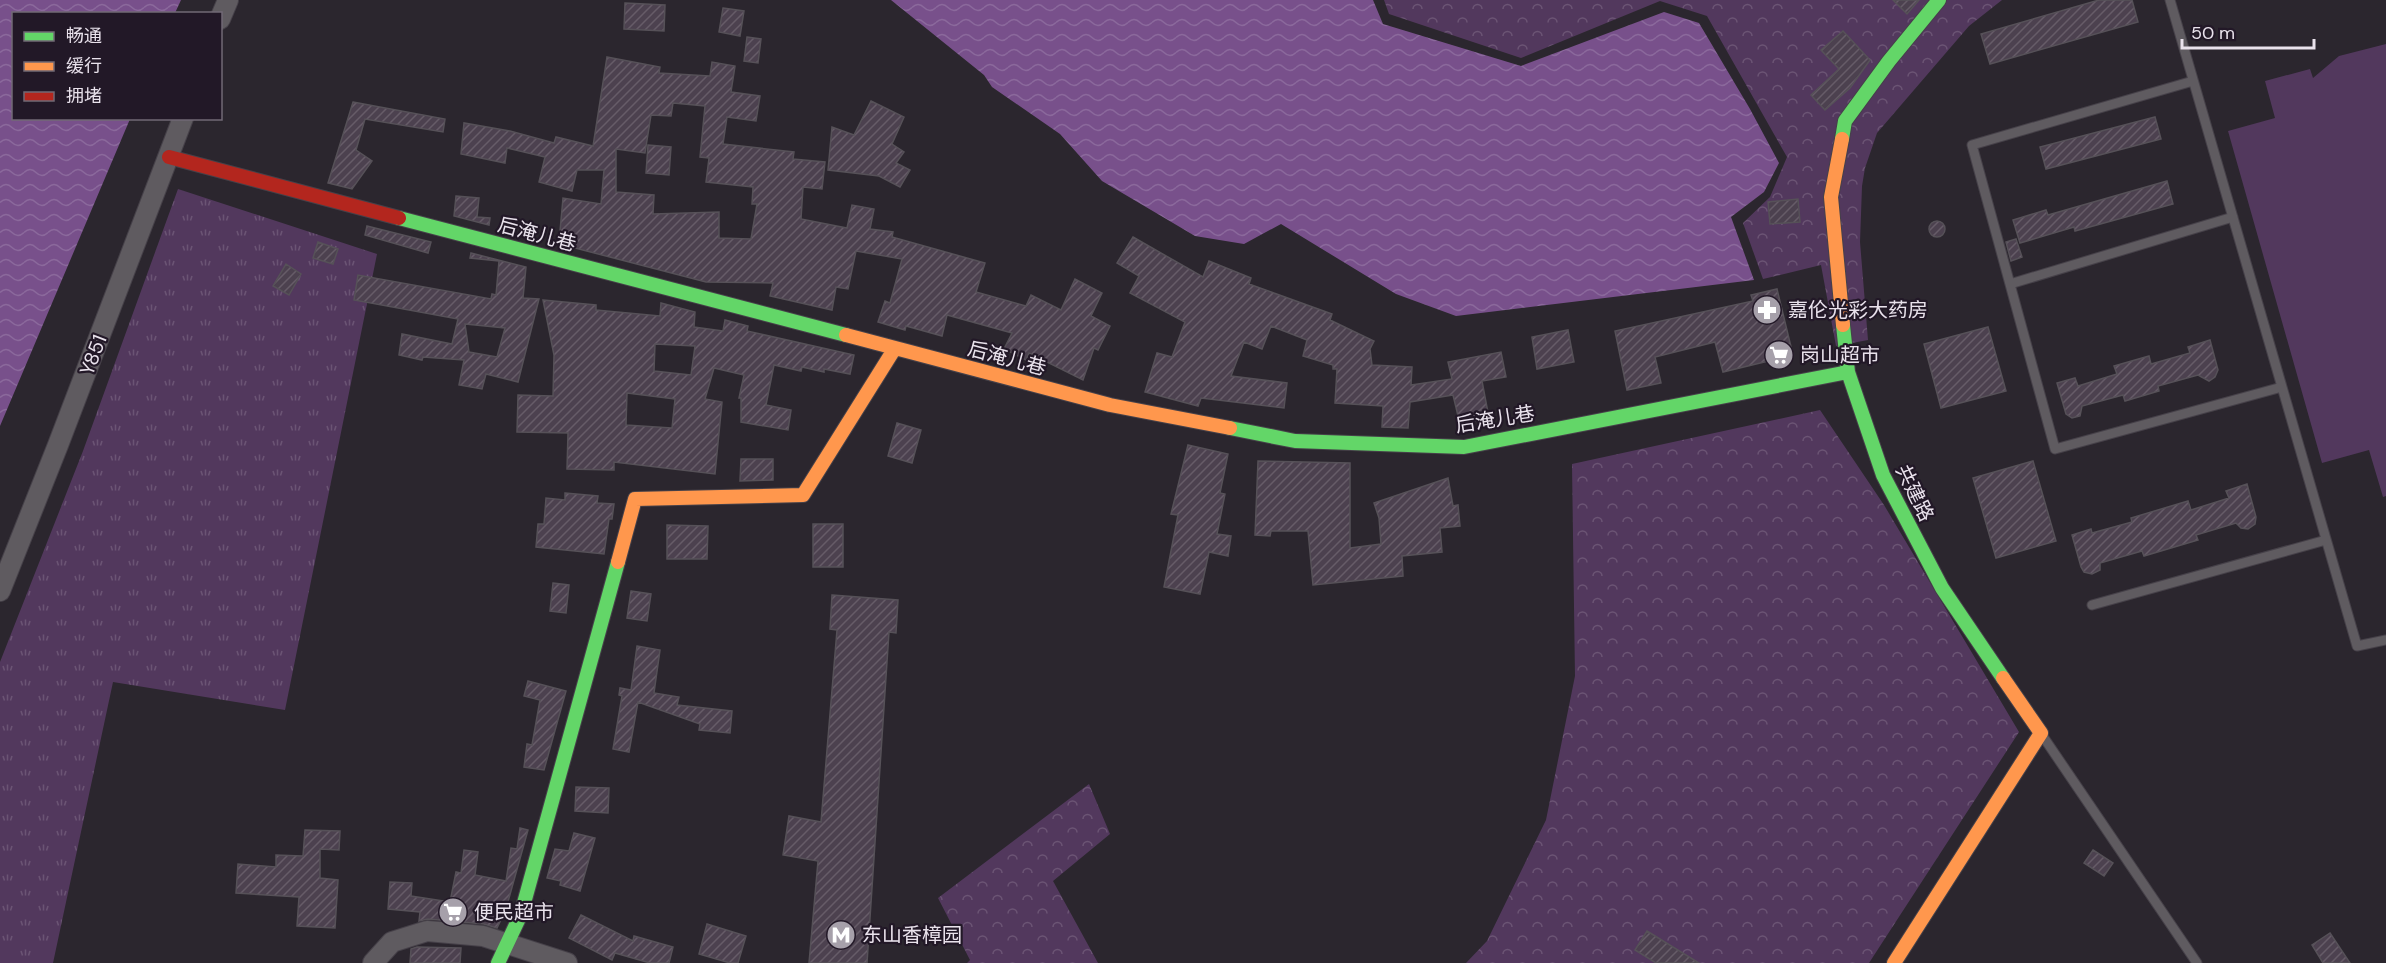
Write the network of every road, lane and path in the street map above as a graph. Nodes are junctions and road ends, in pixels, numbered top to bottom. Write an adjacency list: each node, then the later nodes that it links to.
1 (228, 0): 4 (street)
2 (1939, 0): 11 (street, 共建路)
3 (2170, 0): 5 (lane)
4 (222, 14)
5 (2193, 81): 8 (lane); 9 (lane)
6 (182, 120): 7 (street, Y851)
7 (169, 157): 10 (street, 后淹儿巷); 14 (street, Y851)
8 (2233, 217): 9 (lane); 12 (lane)
9 (2010, 284): 12 (lane)
10 (895, 348): 11 (street, 后淹儿巷); 18 (street)
11 (1848, 372): 17 (street, 共建路)
12 (2282, 387): 13 (lane)
13 (2326, 540): 15 (lane); 16 (lane)
14 (0, 591)
15 (2092, 605)
16 (2386, 640)
17 (2041, 733): 22 (street); 23 (lane)
18 (507, 944): 19 (street); 20 (street); 21 (street)
19 (373, 963)
20 (498, 963)
21 (567, 963)
22 (1894, 963)
23 (2197, 963)

